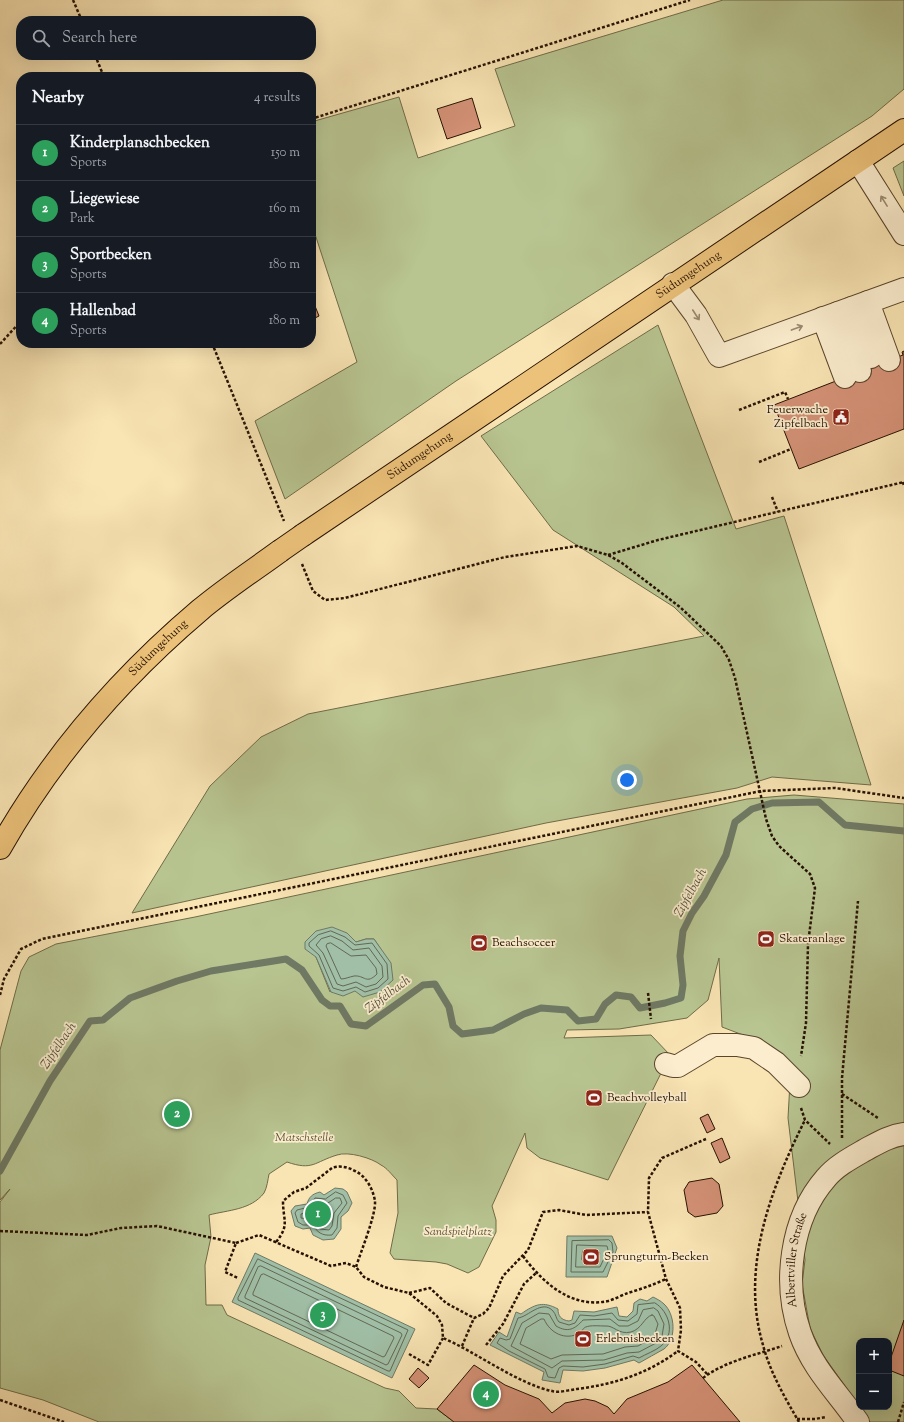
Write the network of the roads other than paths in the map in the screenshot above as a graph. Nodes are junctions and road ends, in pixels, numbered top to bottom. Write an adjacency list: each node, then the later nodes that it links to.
1 (903, 129): 2 (main road, Südumgehung)
2 (858, 161): 3 (lane, one-way to 2); 4 (main road, Südumgehung)
3 (904, 234)
4 (673, 284): 6 (lane, one-way to 6); 7 (main road, Südumgehung, bridge)
5 (904, 289): 6 (lane)
6 (845, 310): 6 (lane)
7 (0, 848)
8 (666, 1064): 9 (lane)
9 (799, 1086)
10 (903, 1134): 11 (lane, Albertviller Straße)
11 (858, 1422)

